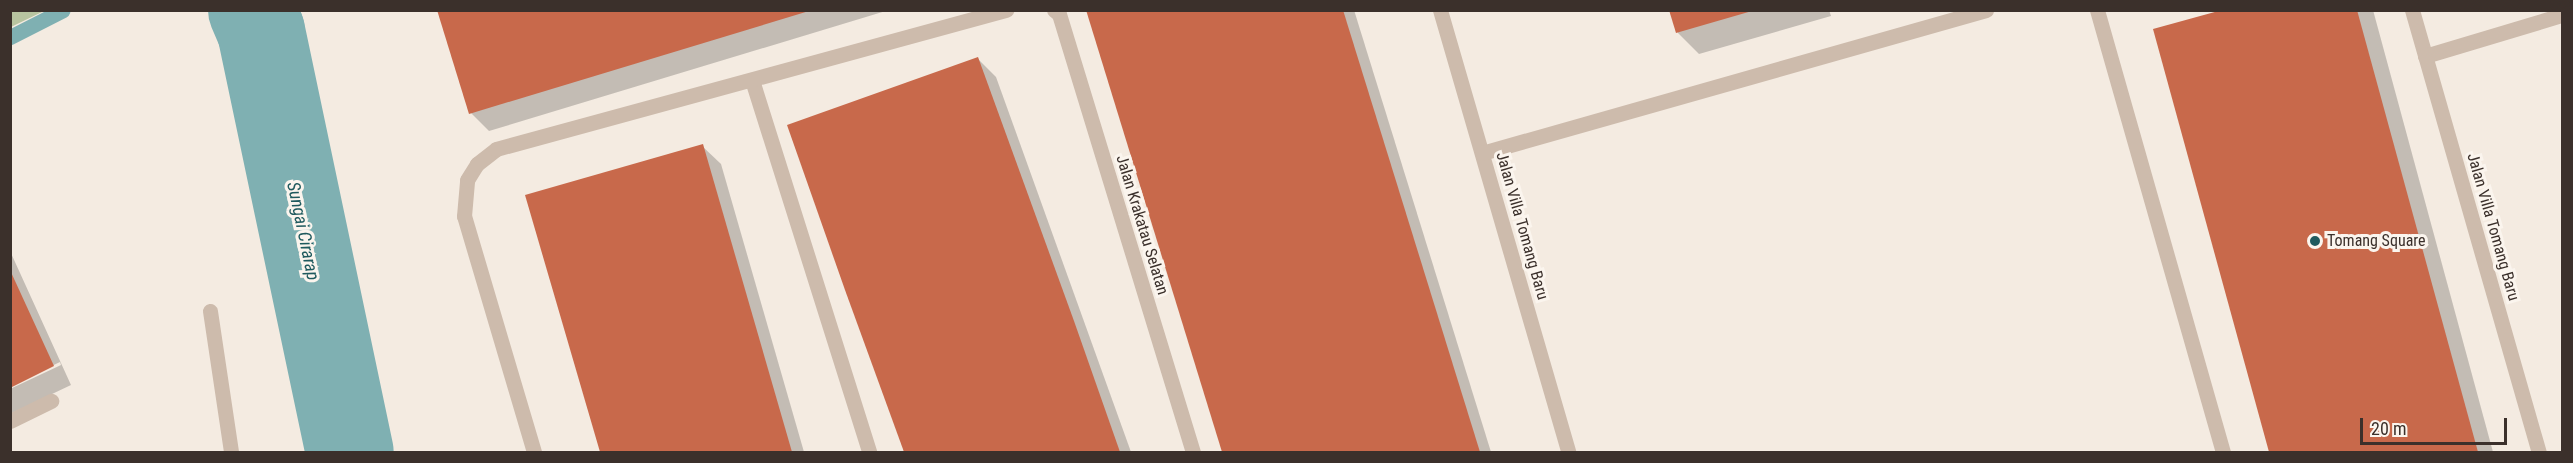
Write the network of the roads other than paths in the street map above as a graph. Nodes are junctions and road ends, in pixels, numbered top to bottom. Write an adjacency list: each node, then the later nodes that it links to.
1 (1006, 10): 9 (street)
2 (1054, 10): 17 (street, Jalan Krakatau Selatan)
3 (1440, 10): 10 (street, Jalan Villa Tomang Baru)
4 (1986, 10): 10 (street)
5 (2097, 10): 19 (street)
6 (2412, 10): 8 (street, Jalan Villa Tomang Baru)
7 (2562, 15): 8 (street)
8 (2425, 56): 20 (street, Jalan Villa Tomang Baru)
9 (752, 80): 15 (street); 16 (street)
10 (1482, 153): 18 (street, Jalan Villa Tomang Baru)
11 (210, 310): 14 (street)
12 (51, 401): 13 (street)
13 (10, 421)
14 (231, 453)
15 (534, 453)
16 (869, 453)
17 (1193, 453)
18 (1568, 453)
19 (2223, 453)
20 (2538, 453)

